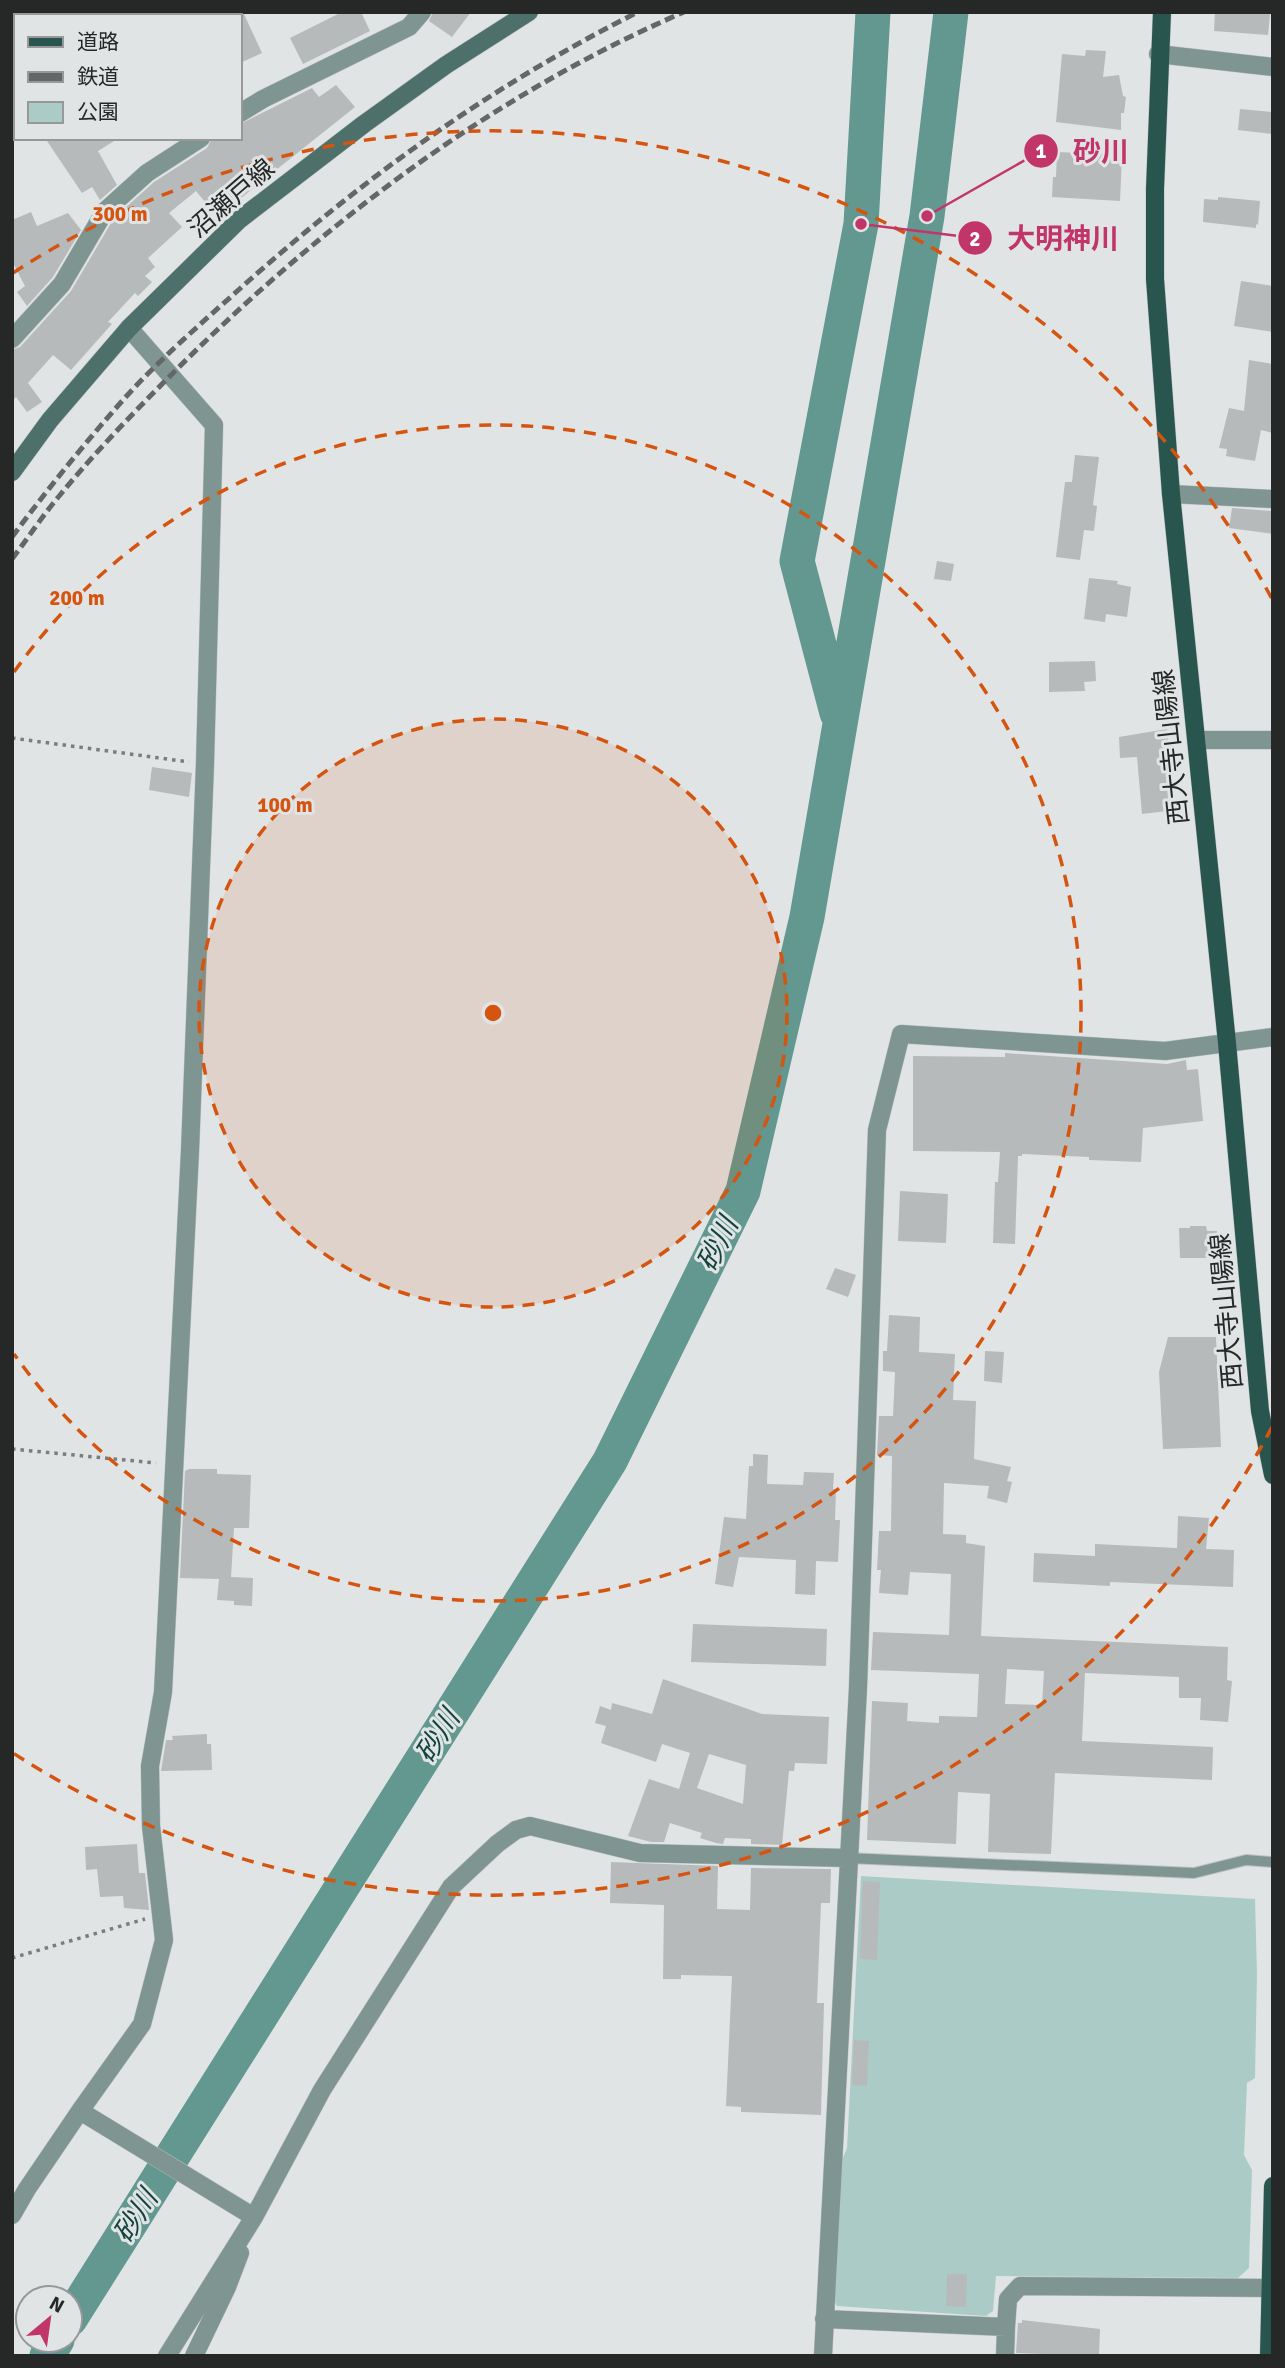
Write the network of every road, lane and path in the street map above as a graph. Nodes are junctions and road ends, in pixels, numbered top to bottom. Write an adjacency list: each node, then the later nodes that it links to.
1 (422, 12): 6 (street)
2 (529, 12): 8 (main road, 沼瀬戸線)
3 (1161, 12): 4 (main road, 西大寺山陽線)
4 (1158, 54): 5 (street); 11 (main road, 西大寺山陽線)
5 (1273, 67)
6 (242, 112)
7 (198, 140): 9 (street)
8 (129, 328): 10 (main road, 沼瀬戸線); 16 (street)
9 (12, 339)
10 (12, 472)
11 (1171, 494): 12 (street); 14 (main road, 西大寺山陽線)
12 (1273, 499)
13 (12, 738): 16 (path)
14 (1197, 740): 15 (street); 18 (main road, 西大寺山陽線)
15 (1273, 740)
16 (205, 764): 20 (street)
17 (1273, 1037): 18 (street)
18 (1227, 1043): 21 (main road, 西大寺山陽線); 22 (street)
19 (12, 1449): 20 (path)
20 (175, 1465): 24 (street)
21 (1273, 1475)
22 (847, 1858): 23 (lane); 31 (street); 33 (street)
23 (1273, 1862)
24 (161, 1916): 25 (path); 26 (street)
25 (12, 1958)
26 (80, 2110): 28 (street); 31 (street)
27 (1273, 2186): 32 (main road)
28 (27, 2189): 29 (street); 30 (street)
29 (12, 2202)
30 (12, 2215)
31 (254, 2217): 35 (street); 36 (street)
32 (1270, 2287): 34 (street); 39 (main road)
33 (824, 2319): 34 (street); 37 (street)
34 (1006, 2327): 38 (street)
35 (167, 2356)
36 (194, 2356)
37 (823, 2356)
38 (1005, 2356)
39 (1269, 2356)

